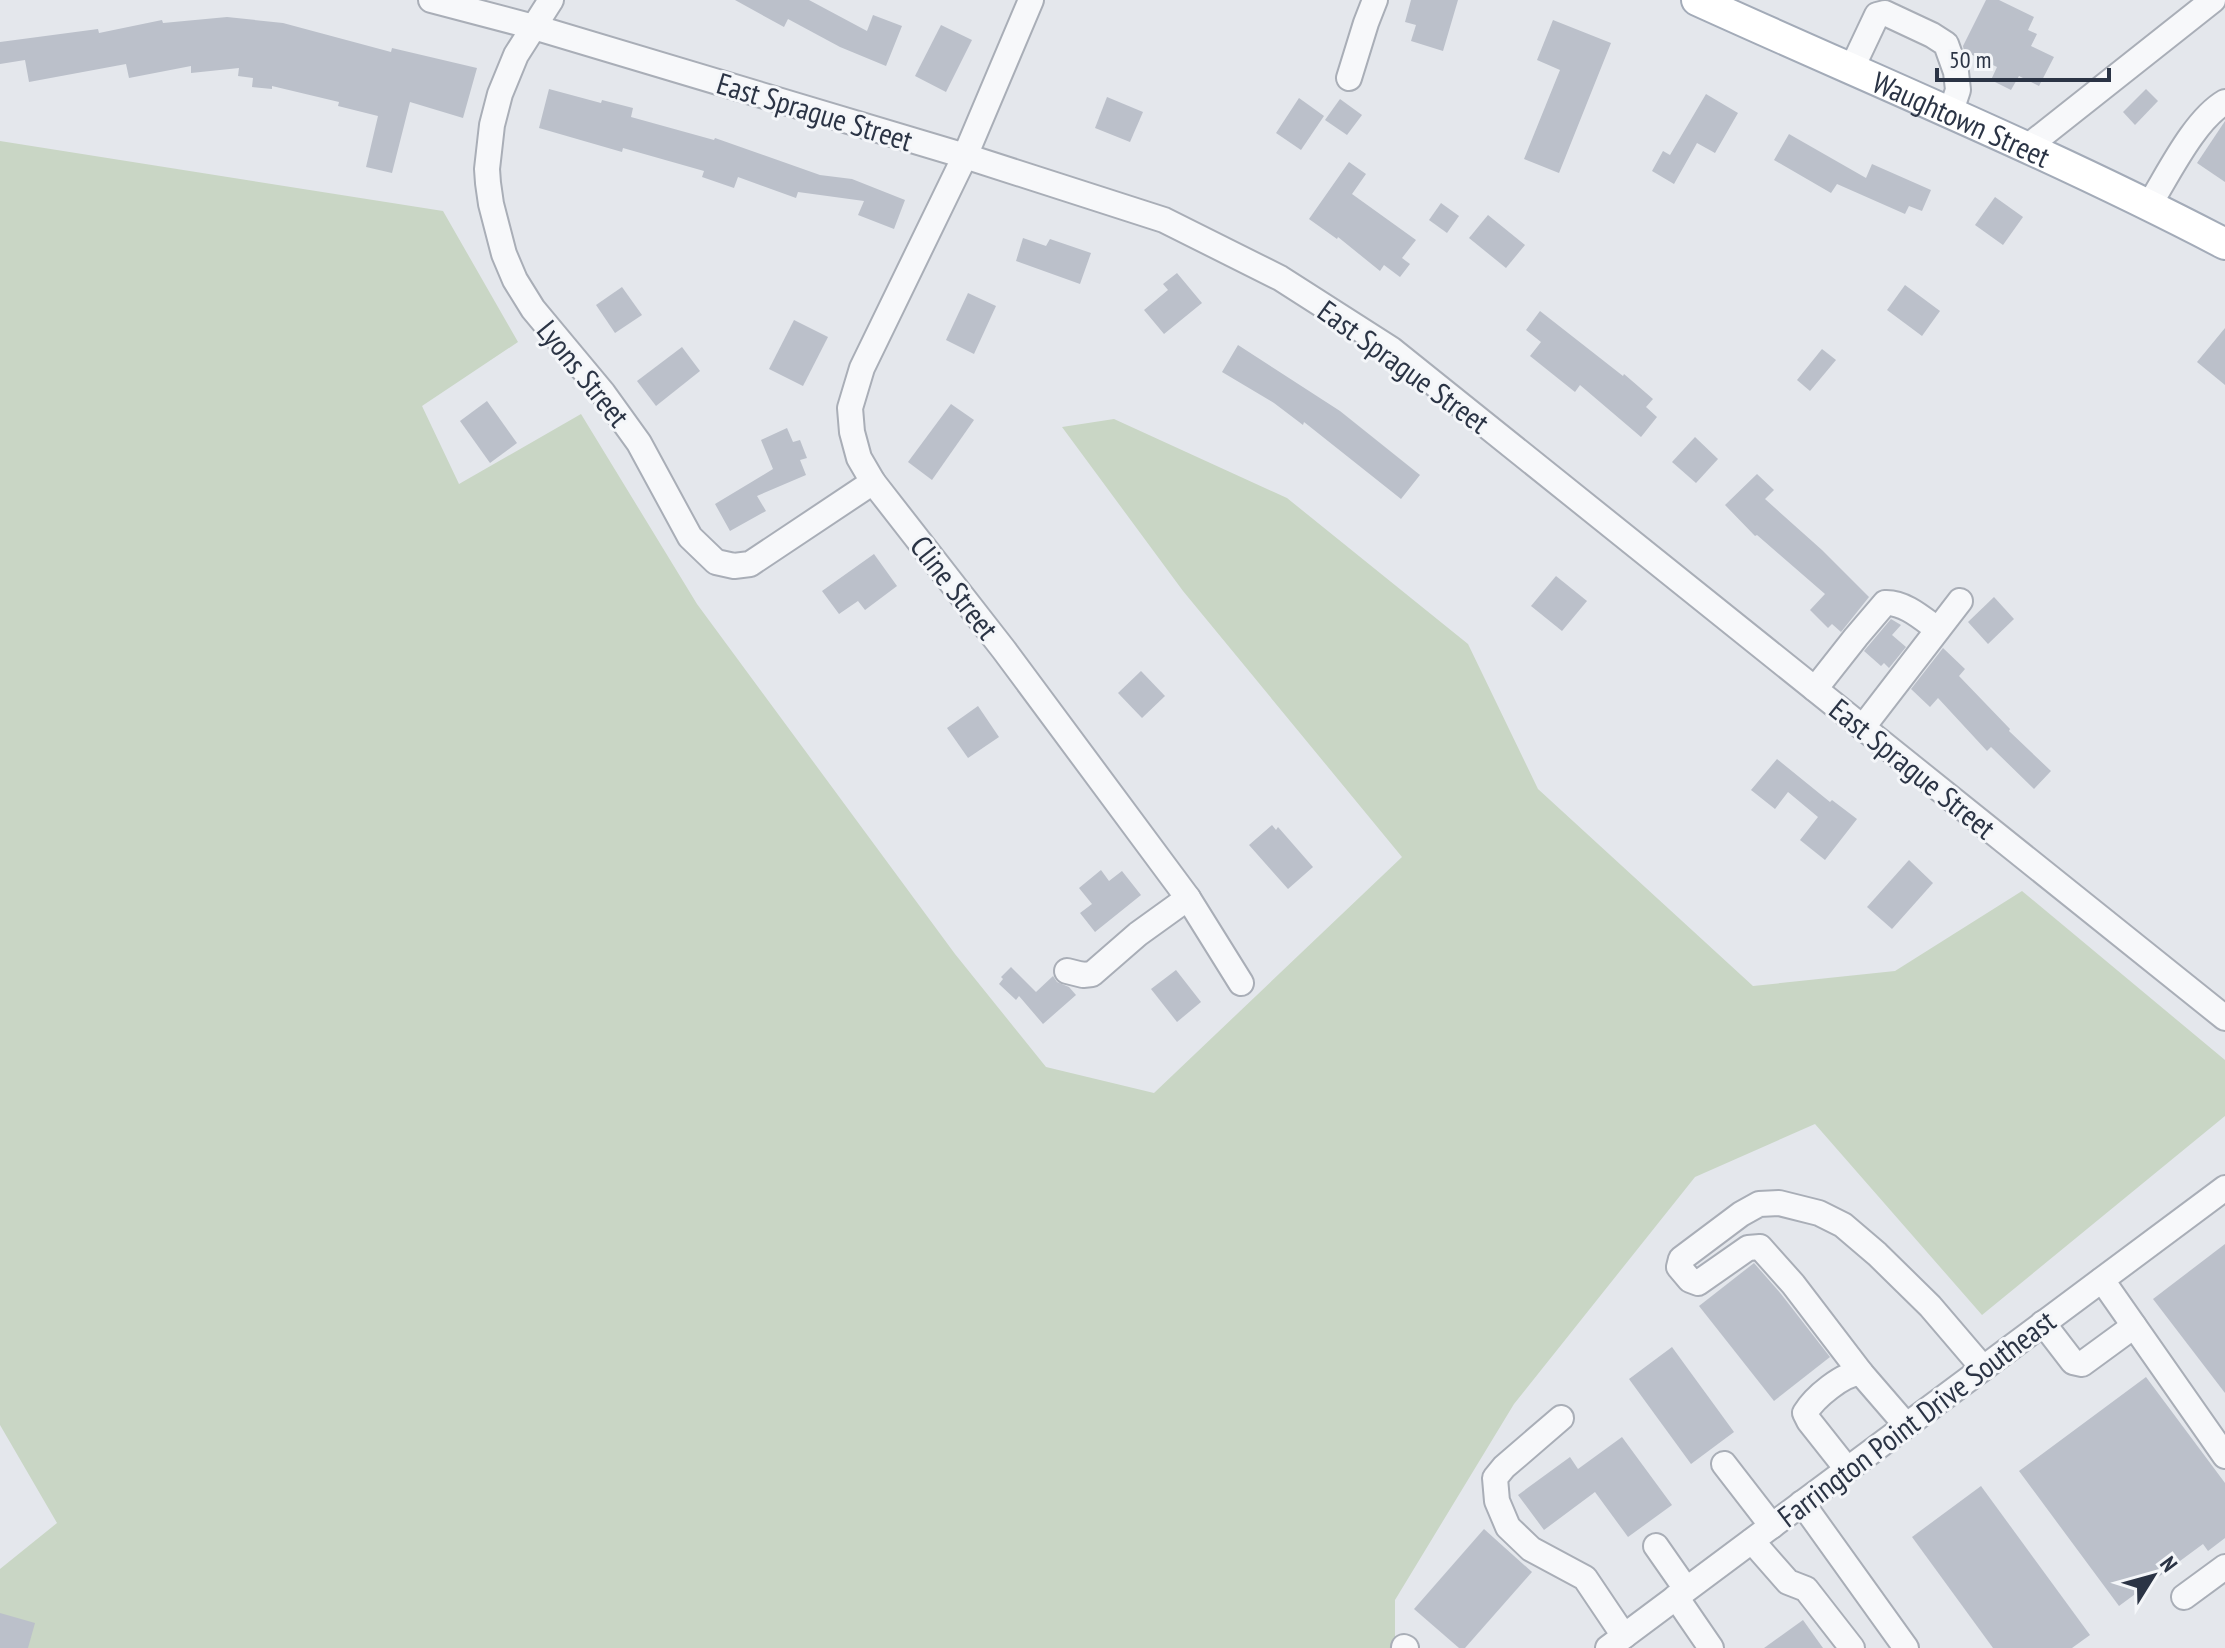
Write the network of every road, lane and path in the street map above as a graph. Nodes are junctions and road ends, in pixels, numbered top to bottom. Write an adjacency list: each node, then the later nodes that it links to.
1 (431, 0): 7 (street, East Sprague Street)
2 (551, 0): 7 (street, Lyons Street)
3 (1031, 0): 13 (street, Cline Street)
4 (1375, 0): 9 (street)
5 (1697, 0): 8 (main road, Waughtown Street)
6 (2213, 0): 12 (street)
7 (534, 27): 13 (street, East Sprague Street); 16 (street, Lyons Street)
8 (1851, 70): 11 (main road, Waughtown Street); 11 (street)
9 (1349, 78)
10 (2225, 102): 14 (street)
11 (1950, 114): 12 (main road, Waughtown Street)
12 (2026, 148): 14 (main road, Waughtown Street)
13 (965, 156): 16 (street, Cline Street); 19 (street, East Sprague Street)
14 (2149, 205): 15 (main road, Waughtown Street)
15 (2225, 244)
16 (873, 482): 21 (street, Cline Street)
17 (1960, 601): 18 (street)
18 (1937, 629): 19 (street); 20 (street)
19 (1815, 689): 20 (street, East Sprague Street)
20 (1863, 727): 24 (street, East Sprague Street)
21 (1188, 898): 22 (street); 23 (street, Cline Street)
22 (1067, 971)
23 (1241, 983)
24 (2225, 1018)
25 (2225, 1188): 26 (street, Farrington Point Drive Southeast)
26 (2102, 1280): 27 (street, Farrington Point Drive Southeast); 28 (street)
27 (2043, 1323): 28 (street); 29 (street, Farrington Point Drive Southeast)
28 (2134, 1326): 33 (street)
29 (1983, 1368): 30 (street); 32 (street, Farrington Point Drive Southeast)
30 (1861, 1373): 32 (street); 35 (street)
31 (1561, 1418): 43 (street)
32 (1906, 1425): 35 (street, Farrington Point Drive Southeast)
33 (2225, 1456)
34 (1724, 1464): 37 (street)
35 (1847, 1469): 36 (street, Farrington Point Drive Southeast)
36 (1802, 1503): 37 (street, Farrington Point Drive Southeast); 46 (street)
37 (1772, 1526): 38 (street, Farrington Point Drive Southeast)
38 (1752, 1541): 41 (street, Farrington Point Drive Southeast); 45 (street)
39 (1656, 1546): 41 (street)
40 (2225, 1567): 42 (street)
41 (1681, 1593): 43 (street, Farrington Point Drive Southeast); 44 (street)
42 (2184, 1597)
43 (1616, 1642)
44 (1711, 1648)
45 (1852, 1648)
46 (1906, 1648)

